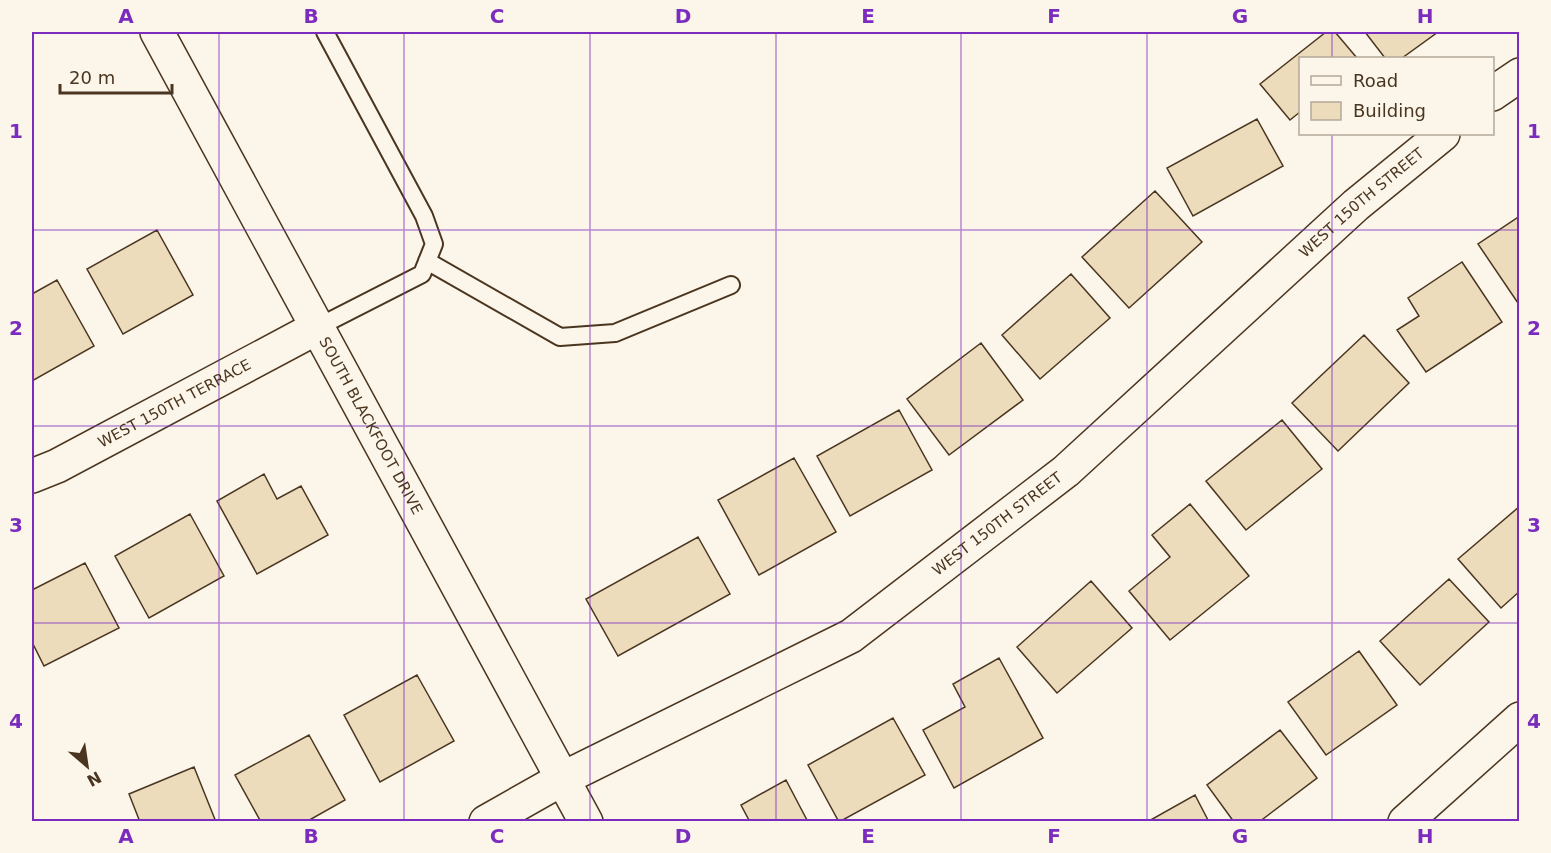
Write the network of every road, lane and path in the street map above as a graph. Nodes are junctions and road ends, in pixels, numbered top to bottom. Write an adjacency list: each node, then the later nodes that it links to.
1 (157, 32): 8 (street, SOUTH BLACKFOOT DRIVE)
2 (326, 32): 6 (lane)
3 (1520, 75): 4 (street)
4 (1494, 93)
5 (1442, 135): 11 (street, WEST 150TH STREET)
6 (428, 261): 7 (lane); 8 (lane)
7 (731, 285)
8 (318, 327): 9 (street, WEST 150TH TERRACE); 11 (street, SOUTH BLACKFOOT DRIVE)
9 (32, 476)
10 (1520, 719): 14 (street)
11 (562, 779): 12 (street, WEST 150TH STREET); 13 (street, SOUTH BLACKFOOT DRIVE)
12 (486, 822)
13 (586, 822)
14 (1405, 822)

